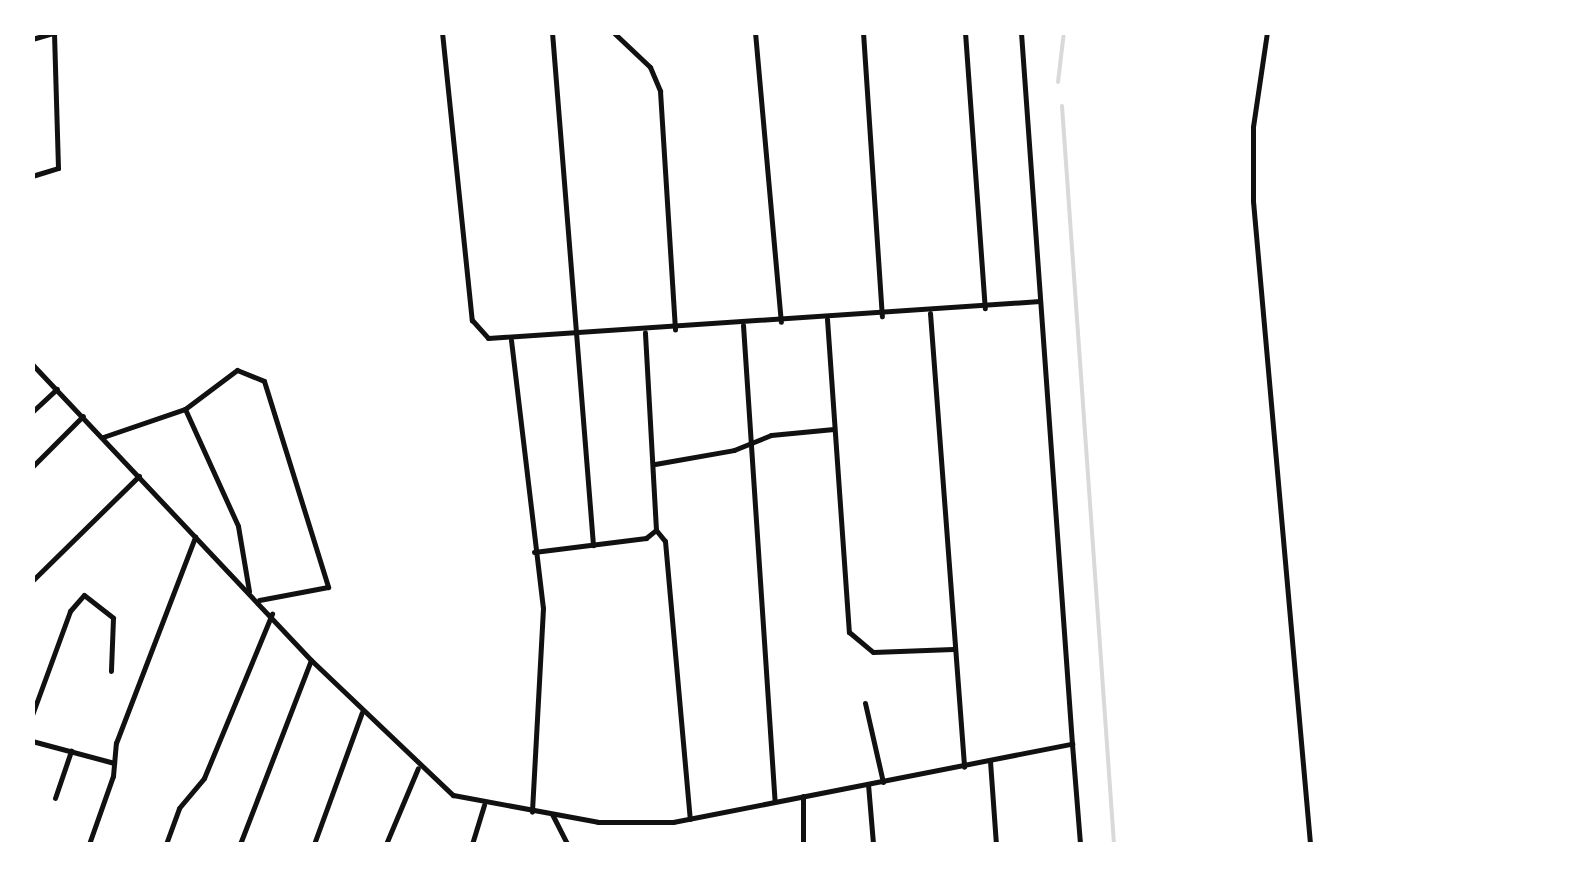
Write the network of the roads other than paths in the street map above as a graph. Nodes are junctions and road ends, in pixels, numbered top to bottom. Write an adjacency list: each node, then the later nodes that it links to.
1 (442, 32): 23 (street)
2 (552, 32): 22 (street)
3 (613, 32): 20 (street)
4 (755, 32): 18 (street)
5 (863, 32): 16 (street)
6 (965, 32): 14 (street)
7 (1021, 32): 13 (street)
8 (1267, 32): 76 (street)
9 (55, 33): 10 (street); 12 (street)
10 (43, 34): 11 (street)
11 (32, 39)
12 (32, 176)
13 (1040, 302): 14 (street); 50 (street)
14 (985, 308): 15 (street)
15 (930, 313): 16 (street); 43 (street)
16 (882, 316): 17 (street)
17 (827, 320): 18 (street); 29 (street)
18 (781, 322): 19 (street)
19 (743, 325): 20 (street); 31 (street)
20 (676, 330): 21 (street)
21 (645, 332): 22 (street); 32 (street)
22 (574, 336): 23 (street); 37 (street)
23 (511, 340): 38 (street)
24 (32, 364): 25 (street)
25 (56, 389): 27 (street); 28 (street)
26 (185, 409): 30 (street); 40 (street); 41 (street)
27 (32, 412)
28 (82, 416): 30 (street); 33 (street)
29 (834, 429): 31 (street); 43 (street)
30 (103, 437): 34 (street)
31 (752, 443): 32 (street); 60 (street)
32 (655, 464): 35 (street)
33 (32, 467)
34 (139, 476): 36 (street); 39 (street)
35 (656, 530): 37 (street); 64 (street)
36 (196, 535): 40 (street); 53 (street)
37 (593, 545): 38 (street)
38 (534, 552): 62 (street)
39 (32, 581)
40 (249, 591): 41 (street)
41 (259, 600): 42 (street)
42 (272, 614): 44 (street); 66 (street)
43 (953, 649): 54 (street)
44 (311, 660): 47 (street); 67 (street)
45 (111, 671): 48 (street)
46 (866, 703): 56 (street)
47 (362, 712): 55 (street); 68 (street)
48 (32, 715)
49 (32, 741): 51 (street)
50 (1072, 744): 52 (street); 75 (street)
51 (71, 751): 53 (street); 59 (street)
52 (990, 761): 54 (street); 74 (street)
53 (114, 763): 65 (street)
54 (964, 766): 56 (street)
55 (418, 768): 61 (street); 69 (street)
56 (883, 782): 57 (street)
57 (868, 784): 58 (street); 73 (street)
58 (803, 796): 60 (street); 72 (street)
59 (55, 798)
60 (775, 801): 64 (street)
61 (484, 804): 62 (street); 70 (street)
62 (532, 812): 63 (street)
63 (552, 814): 64 (street); 71 (street)
64 (690, 819)
65 (89, 844)
66 (166, 844)
67 (240, 844)
68 (314, 844)
69 (386, 844)
70 (472, 844)
71 (566, 844)
72 (803, 844)
73 (873, 844)
74 (996, 844)
75 (1080, 844)
76 (1310, 844)

